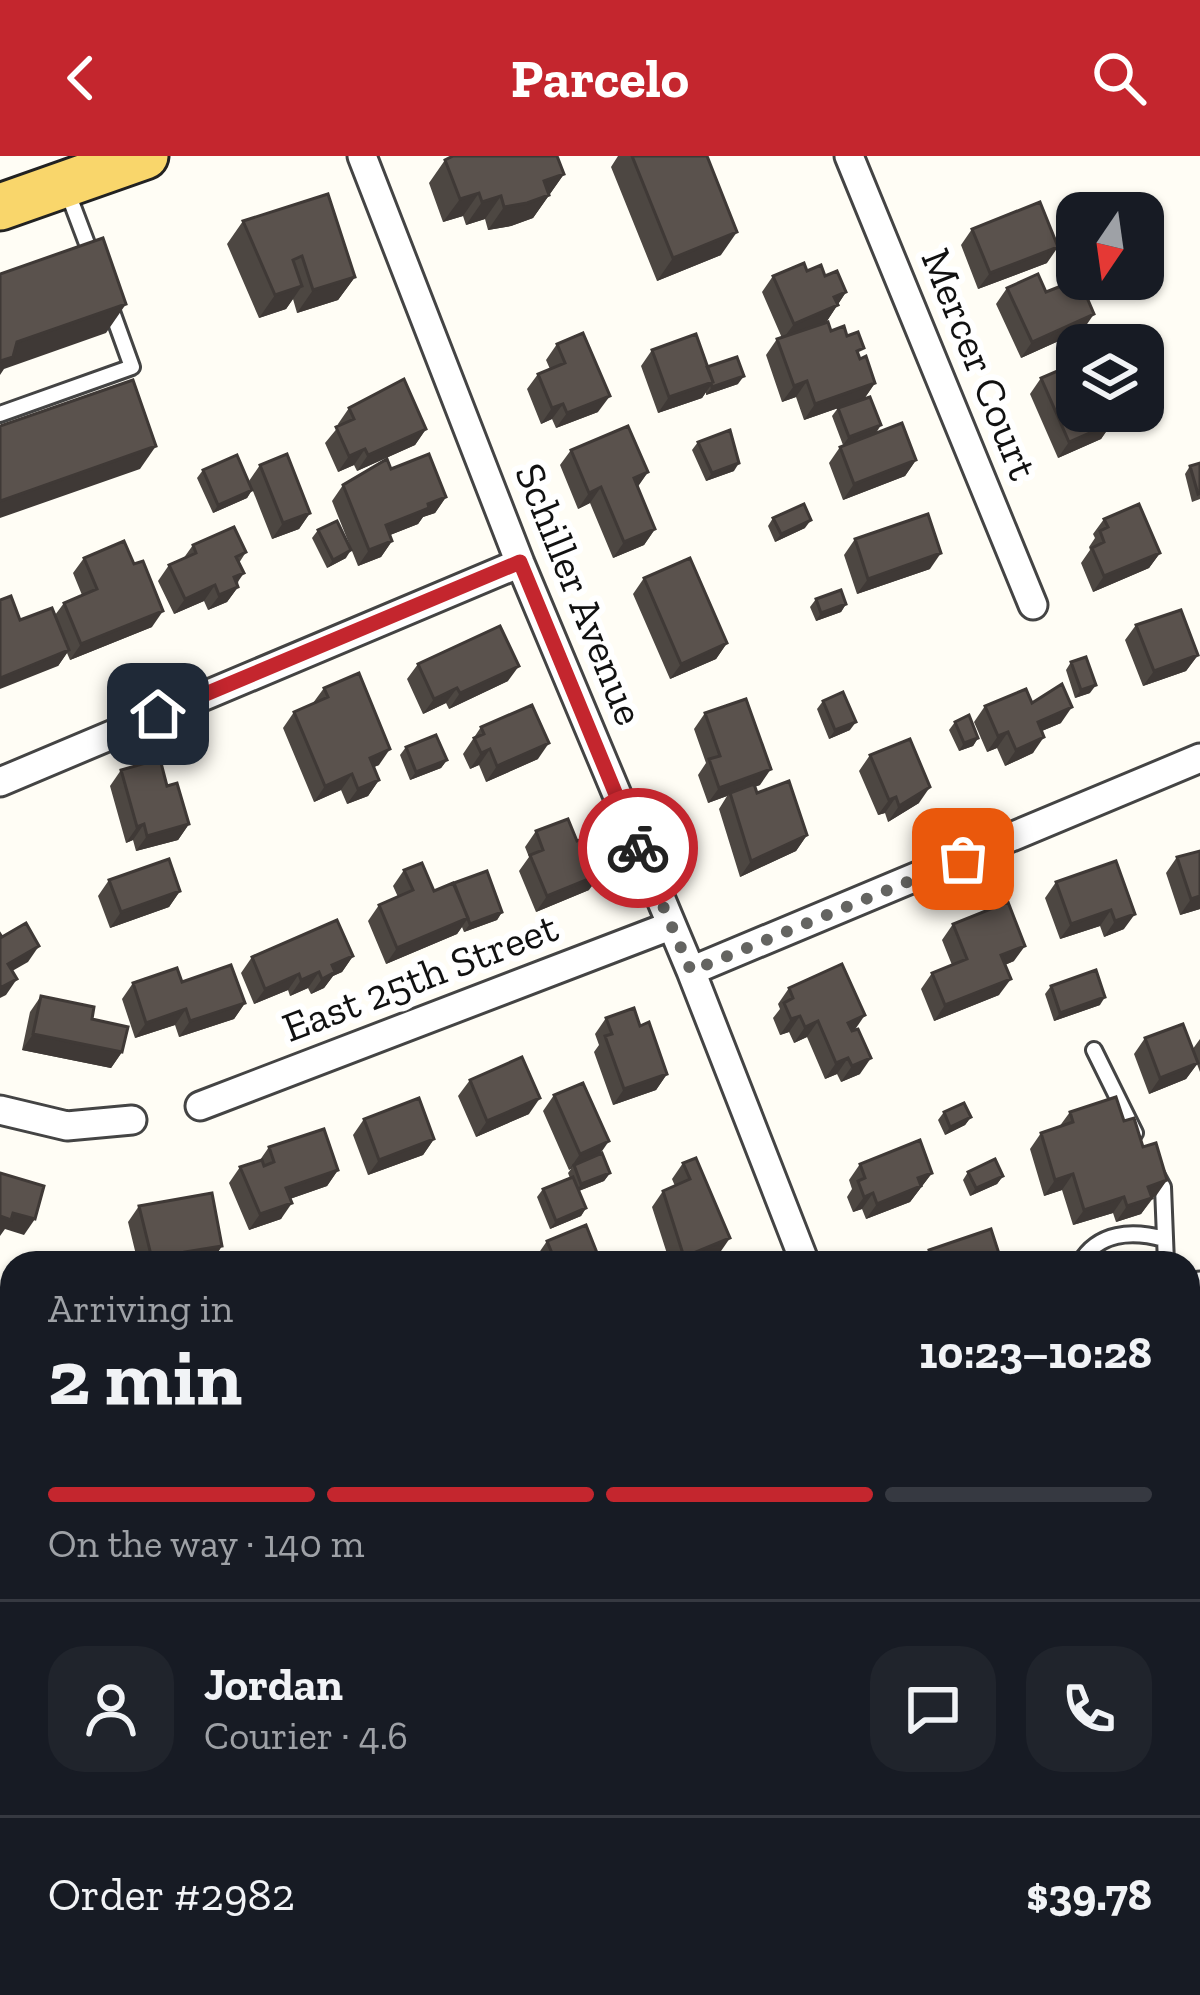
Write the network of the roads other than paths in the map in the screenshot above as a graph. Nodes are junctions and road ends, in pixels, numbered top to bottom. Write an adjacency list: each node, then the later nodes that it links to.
1 (362, 156): 9 (street, Schiller Avenue)
2 (849, 156): 10 (street, Mercer Court)
3 (120, 160): 4 (main road)
4 (65, 184): 5 (main road); 6 (lane)
5 (0, 207)
6 (94, 264)
7 (102, 285): 8 (lane)
8 (0, 414)
9 (520, 562): 12 (street); 13 (street, Schiller Avenue)
10 (1033, 605)
11 (1200, 758): 14 (street)
12 (0, 782)
13 (670, 926): 14 (street, Schiller Avenue); 16 (street, East 25th Street)
14 (691, 971): 22 (street, Schiller Avenue)
15 (1094, 1050): 19 (lane)
16 (200, 1106)
17 (0, 1110): 18 (street)
18 (132, 1120)
19 (1143, 1148)
20 (1153, 1168): 21 (lane)
21 (1164, 1239): 23 (lane); 24 (lane)
22 (800, 1251)
23 (1090, 1251)
24 (1165, 1251)

